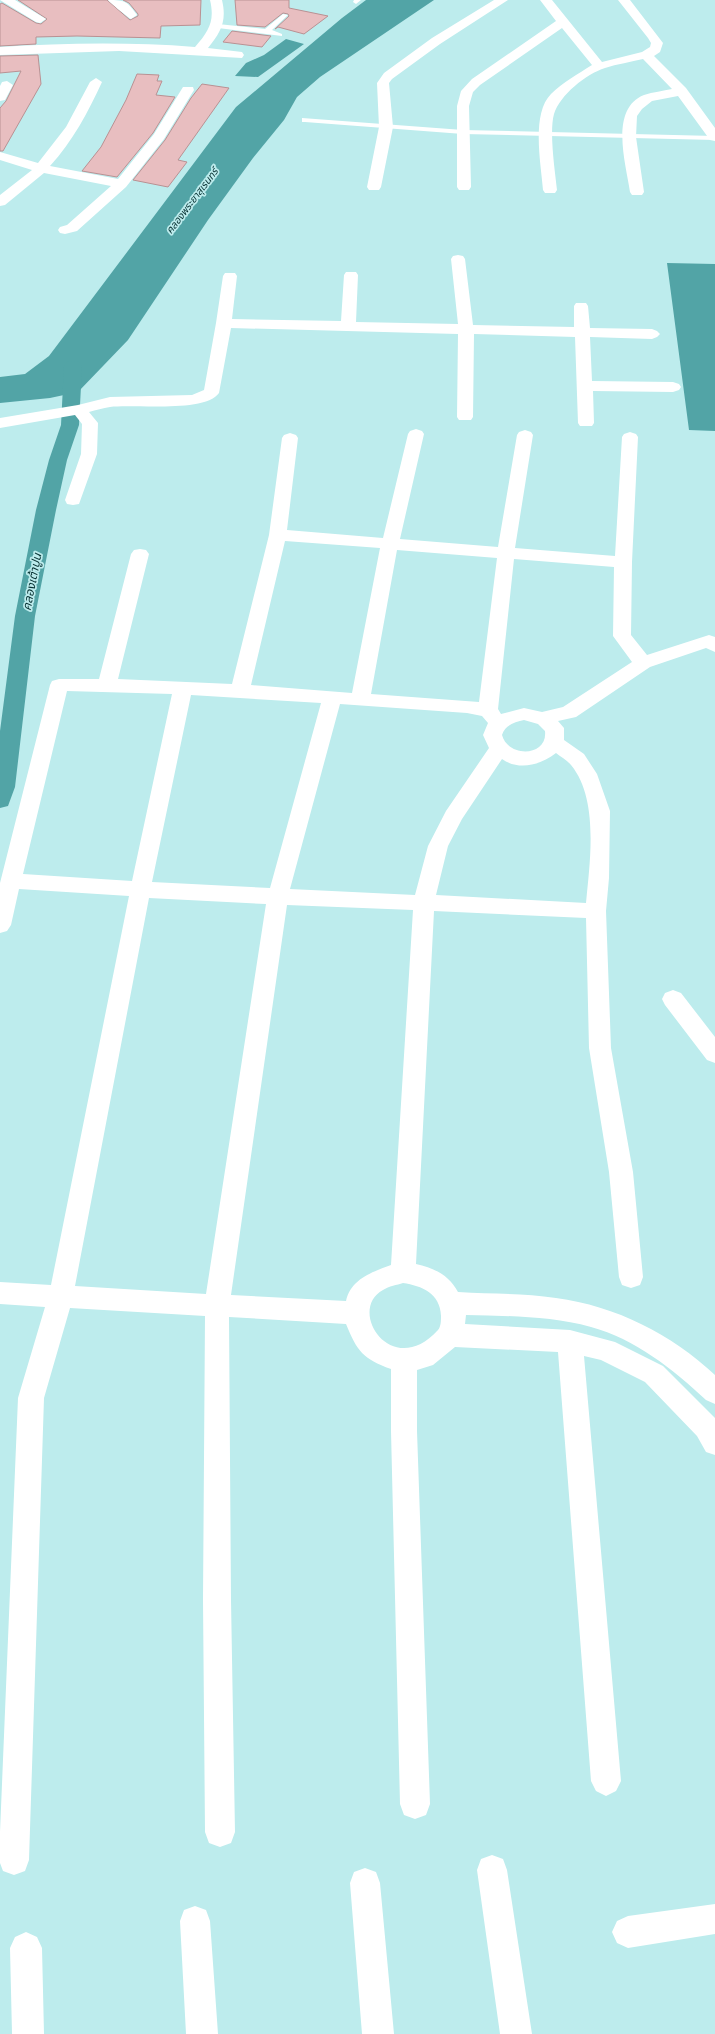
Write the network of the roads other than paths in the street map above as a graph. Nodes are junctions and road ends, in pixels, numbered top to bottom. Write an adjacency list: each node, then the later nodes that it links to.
1 (6, 0): 9 (street)
2 (114, 0): 8 (street)
3 (216, 0): 11 (street)
4 (502, 0): 25 (street)
5 (546, 0): 10 (street)
6 (624, 0): 17 (street)
7 (285, 15): 12 (lane)
8 (131, 16)
9 (40, 19)
10 (563, 22): 18 (street); 26 (street)
11 (218, 26): 12 (lane); 14 (street)
12 (267, 31): 13 (lane)
13 (280, 35)
14 (200, 50): 15 (street); 16 (street)
15 (0, 51)
16 (238, 55)
17 (646, 55): 18 (street); 22 (street)
18 (599, 66): 27 (street)
19 (96, 82): 31 (street)
20 (7, 85): 23 (street)
21 (188, 90): 32 (street)
22 (681, 91): 28 (street); 29 (street)
23 (0, 97)
24 (305, 120): 25 (lane)
25 (386, 127): 26 (lane); 33 (street)
26 (463, 132): 27 (lane); 34 (street)
27 (546, 135): 28 (lane); 35 (street)
28 (629, 137): 29 (lane); 36 (street)
29 (715, 137)
30 (0, 156): 31 (street)
31 (41, 168): 32 (street); 37 (street)
32 (121, 184): 38 (street)
33 (374, 187)
34 (464, 187)
35 (550, 190)
36 (637, 192)
37 (0, 202)
38 (65, 230)
39 (458, 258): 45 (street)
40 (351, 275): 44 (street)
41 (230, 276): 43 (street)
42 (581, 306): 46 (street)
43 (224, 323): 44 (street); 50 (street)
44 (348, 327): 45 (street)
45 (466, 329): 46 (street); 51 (street)
46 (583, 333): 47 (street); 48 (street)
47 (652, 334)
48 (583, 386): 49 (street); 53 (street)
49 (673, 387)
50 (71, 412): 52 (street); 58 (street)
51 (465, 417)
52 (0, 423)
53 (586, 423)
54 (416, 434): 60 (street)
55 (525, 435): 61 (street)
56 (630, 437): 63 (street)
57 (290, 438): 59 (street)
58 (73, 500)
59 (278, 535): 60 (street); 68 (street)
60 (390, 543): 61 (street); 70 (street)
61 (506, 553): 63 (street); 71 (street)
62 (140, 554): 66 (street)
63 (623, 562): 65 (street)
64 (713, 642): 65 (street)
65 (643, 663): 72 (street)
66 (107, 684): 67 (street); 75 (street)
67 (183, 689): 68 (street); 76 (street)
68 (240, 692): 69 (street)
69 (332, 699): 70 (street); 77 (street)
70 (360, 700): 71 (street)
71 (493, 716): 72 (street); 74 (street)
72 (542, 719): 73 (street)
73 (555, 743): 74 (street); 79 (street)
74 (499, 748): 78 (street)
75 (12, 881): 76 (street); 80 (street)
76 (140, 891): 77 (street); 86 (street)
77 (278, 896): 78 (street); 88 (street)
78 (424, 902): 79 (street); 83 (street)
79 (596, 912): 84 (street)
80 (0, 925)
81 (673, 998): 82 (street)
82 (715, 1054)
83 (403, 1272): 87 (street); 89 (street)
84 (631, 1277)
85 (0, 1293): 86 (street)
86 (61, 1296): 88 (street); 98 (street)
87 (451, 1303): 90 (street); 93 (street)
88 (217, 1304): 89 (street); 97 (street)
89 (356, 1313): 92 (street)
90 (450, 1335): 91 (street); 92 (street)
91 (570, 1341): 94 (street); 95 (street)
92 (404, 1361): 96 (street)
93 (715, 1392)
94 (715, 1443)
95 (606, 1781)
96 (415, 1804)
97 (220, 1832)
98 (14, 1860)
99 (492, 1870): 108 (street)
100 (365, 1883): 107 (street)
101 (715, 1919): 103 (street)
102 (195, 1921): 106 (street)
103 (628, 1932)
104 (26, 1948): 105 (street)
105 (28, 2034)
106 (202, 2034)
107 (378, 2034)
108 (516, 2034)

